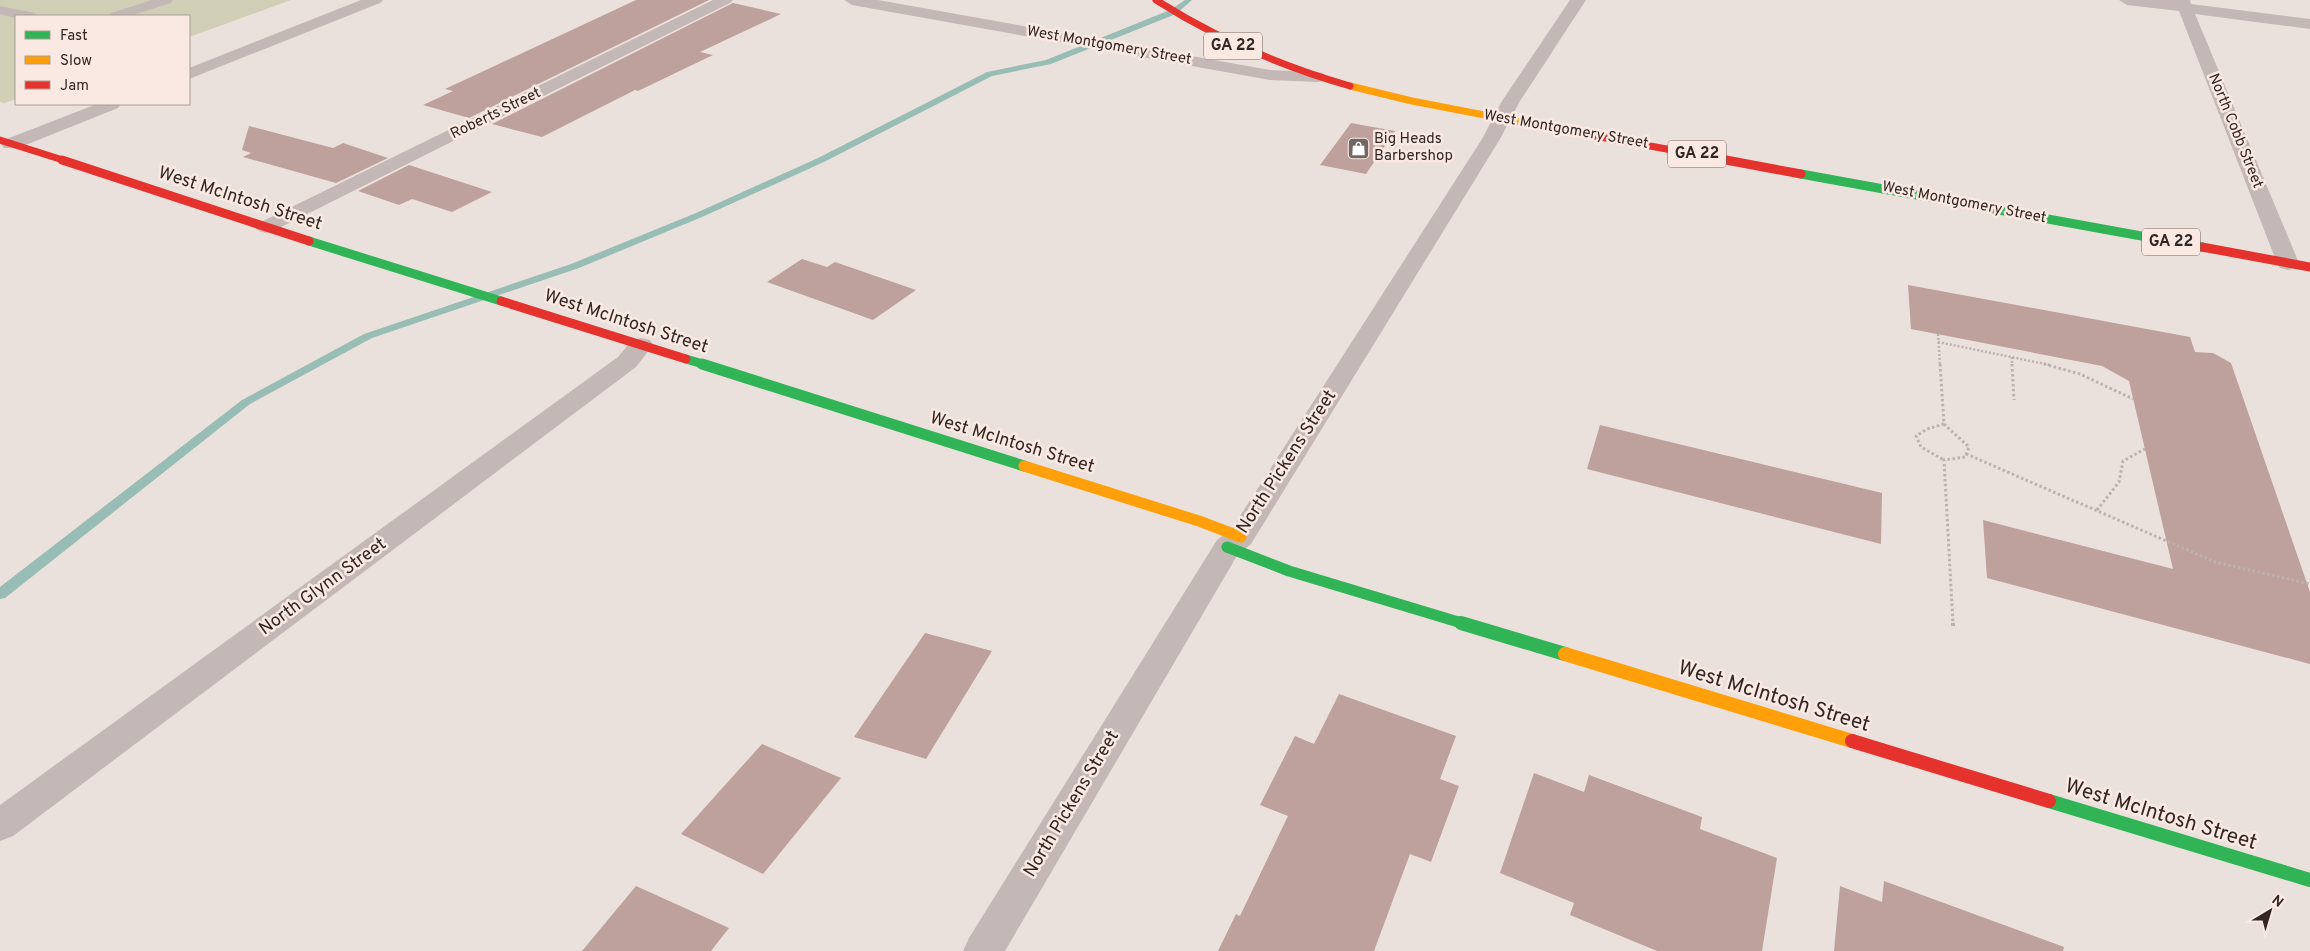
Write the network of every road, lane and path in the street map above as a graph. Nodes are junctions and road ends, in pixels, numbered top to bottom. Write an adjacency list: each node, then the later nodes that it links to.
1 (166, 0): 11 (lane)
2 (375, 0): 13 (street)
3 (725, 0): 18 (street, Roberts Street)
4 (852, 0): 14 (street, West Montgomery Street)
5 (1156, 0): 14 (street, GA 22)
6 (1578, 0): 16 (street, North Pickens Street)
7 (2127, 0): 8 (street)
8 (2184, 4): 12 (street); 19 (street, North Cobb Street)
9 (0, 10): 10 (lane)
10 (25, 15)
11 (119, 15)
12 (2310, 24)
13 (190, 74)
14 (1317, 77): 16 (street, West Montgomery Street / GA 22)
15 (109, 105): 17 (street)
16 (1502, 119): 19 (street, West Montgomery Street / GA 22); 32 (street, North Pickens Street)
17 (6, 142): 18 (street, West McIntosh Street)
18 (266, 227): 23 (street, West McIntosh Street)
19 (2288, 263): 20 (street, West Montgomery Street / GA 22)
20 (2310, 267)
21 (1938, 334): 22 (path)
22 (1938, 342): 24 (path); 27 (path)
23 (641, 345): 32 (street, West McIntosh Street); 35 (street, North Glynn Street)
24 (2012, 357): 25 (path); 26 (path)
25 (2133, 399)
26 (2014, 400)
27 (1944, 424): 29 (path); 30 (path)
28 (2145, 449): 31 (path)
29 (1966, 454): 30 (path); 31 (path)
30 (1944, 460): 34 (path)
31 (2097, 510): 33 (path)
32 (1234, 542): 36 (street, West McIntosh Street); 37 (street, North Pickens Street)
33 (2310, 584)
34 (1953, 628)
35 (0, 825)
36 (2310, 880)
37 (983, 951)

